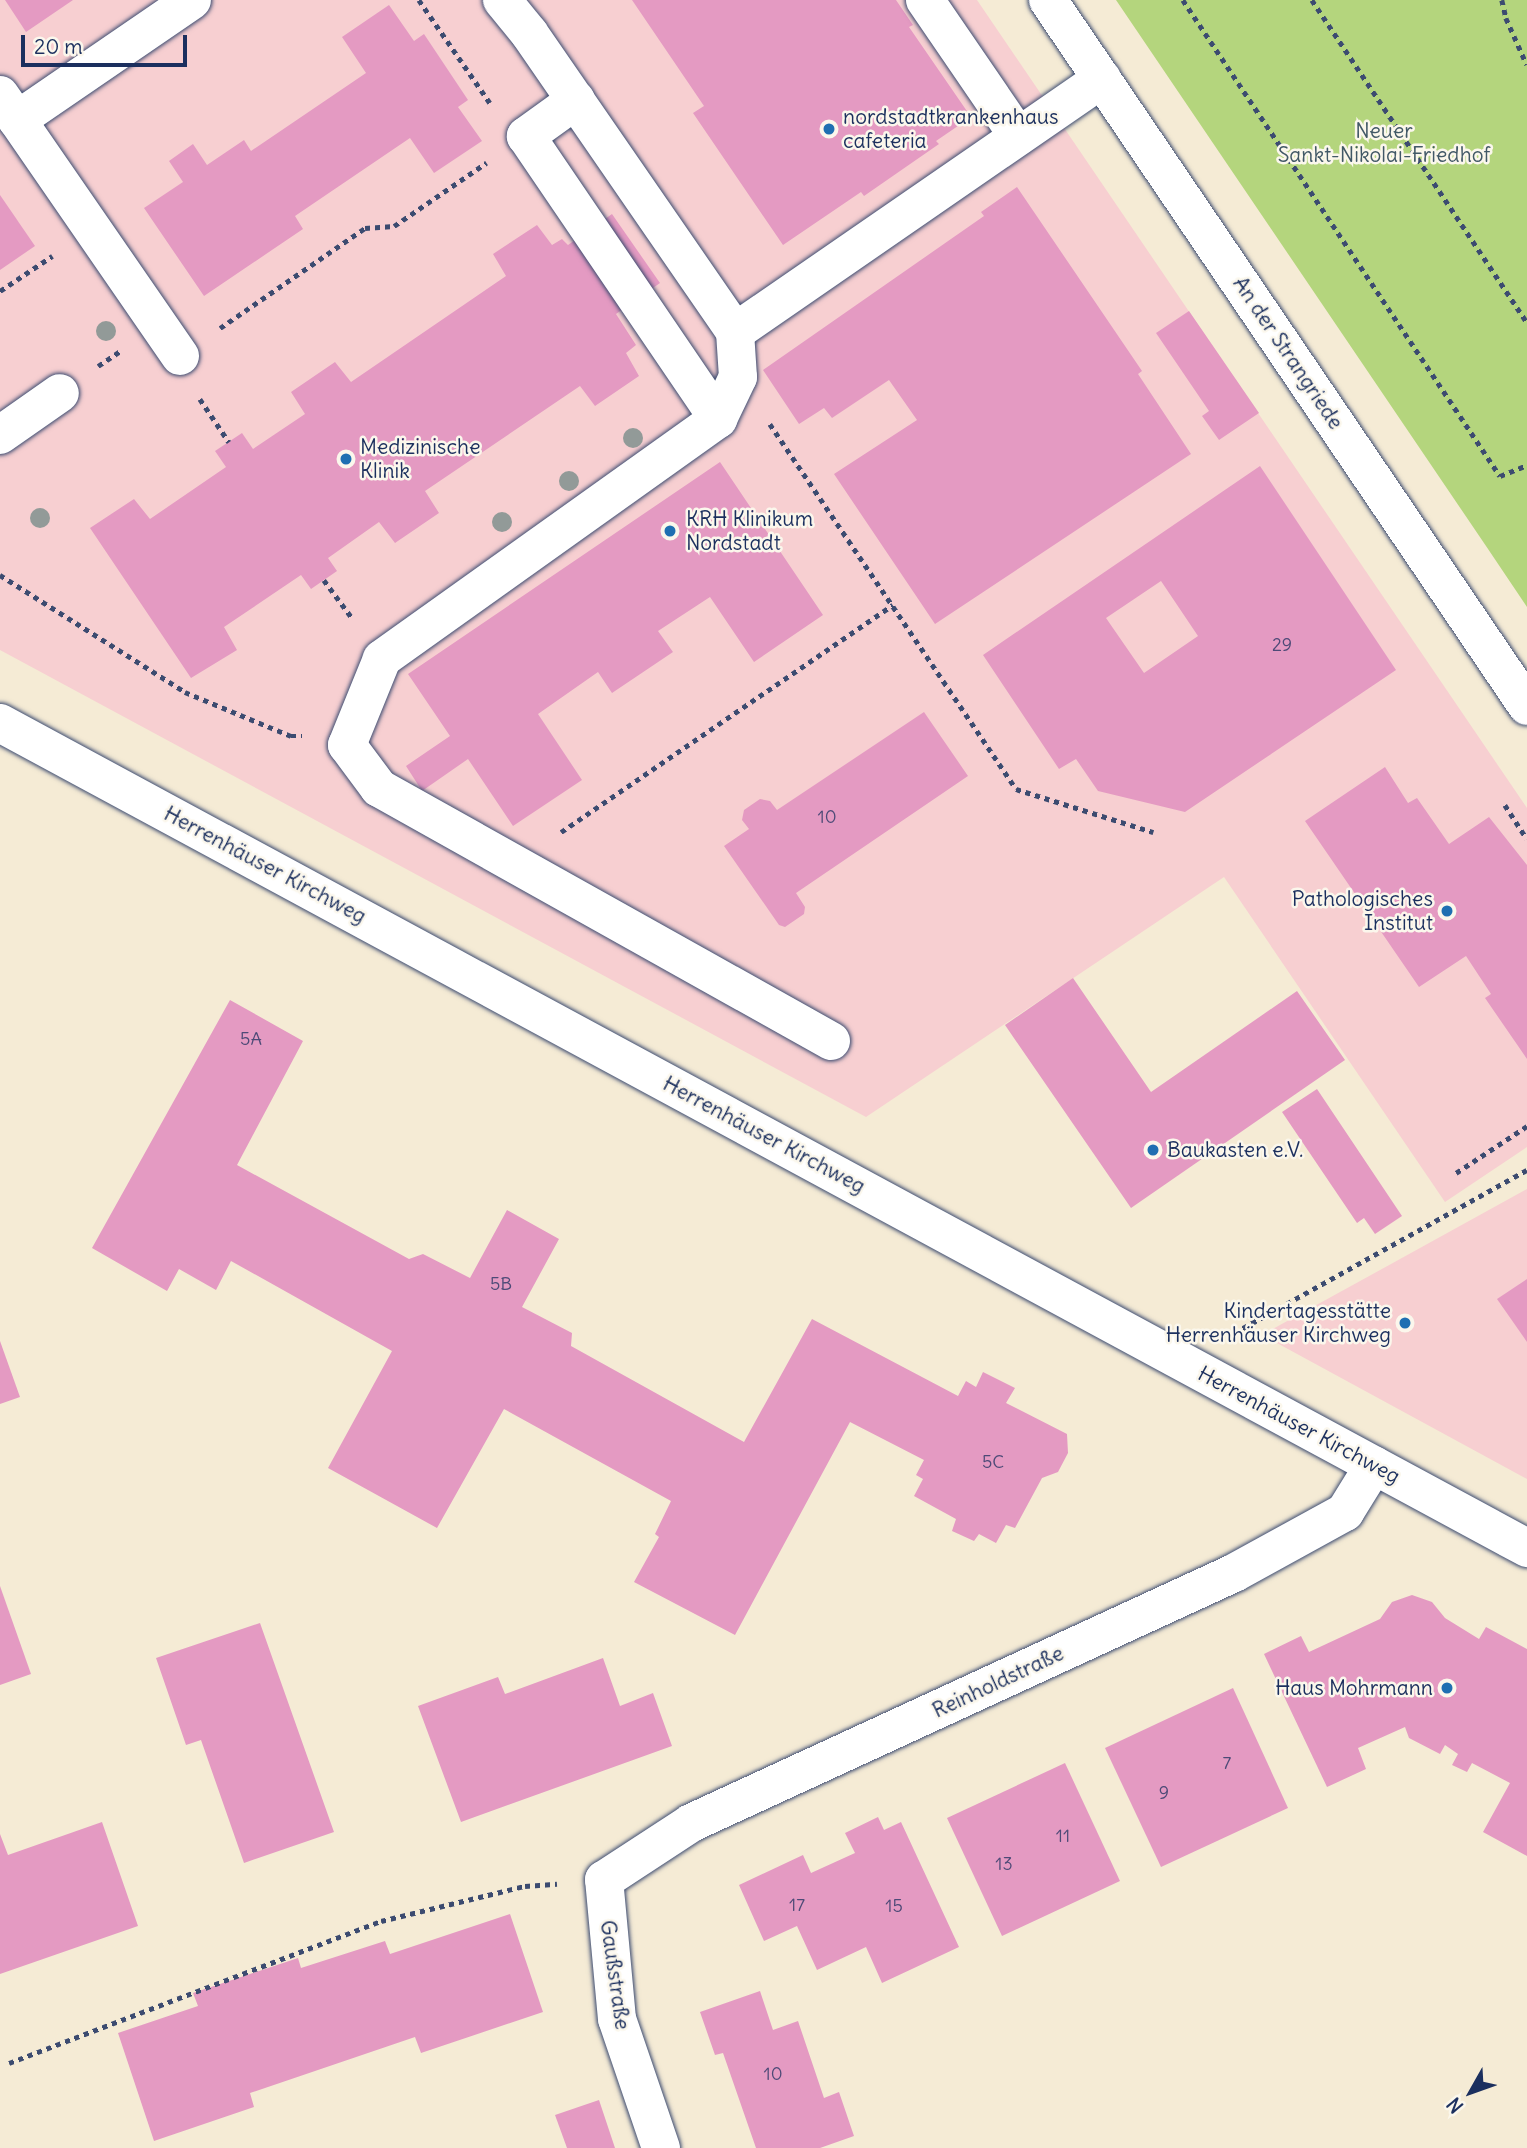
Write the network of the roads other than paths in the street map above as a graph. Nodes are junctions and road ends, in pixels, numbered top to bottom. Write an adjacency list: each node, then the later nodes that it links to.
1 (192, 0): 7 (street)
2 (502, 0): 6 (street)
3 (925, 0): 8 (street)
4 (1048, 0): 5 (street, An der Strangriede)
5 (1102, 79): 8 (street); 14 (street, An der Strangriede)
6 (576, 100): 9 (street); 12 (street)
7 (9, 108): 10 (street)
8 (1018, 136): 9 (street)
9 (735, 332): 12 (street)
10 (180, 356)
11 (60, 393): 13 (street)
12 (718, 419): 16 (street)
13 (0, 435)
14 (1527, 706)
15 (0, 723): 17 (street, Herrenhäuser Kirchweg)
16 (831, 1041)
17 (1374, 1465): 18 (street, Herrenhäuser Kirchweg); 19 (street, Reinholdstraße)
18 (1527, 1548)
19 (604, 1881): 20 (street, Gaußstraße)
20 (661, 2148)

